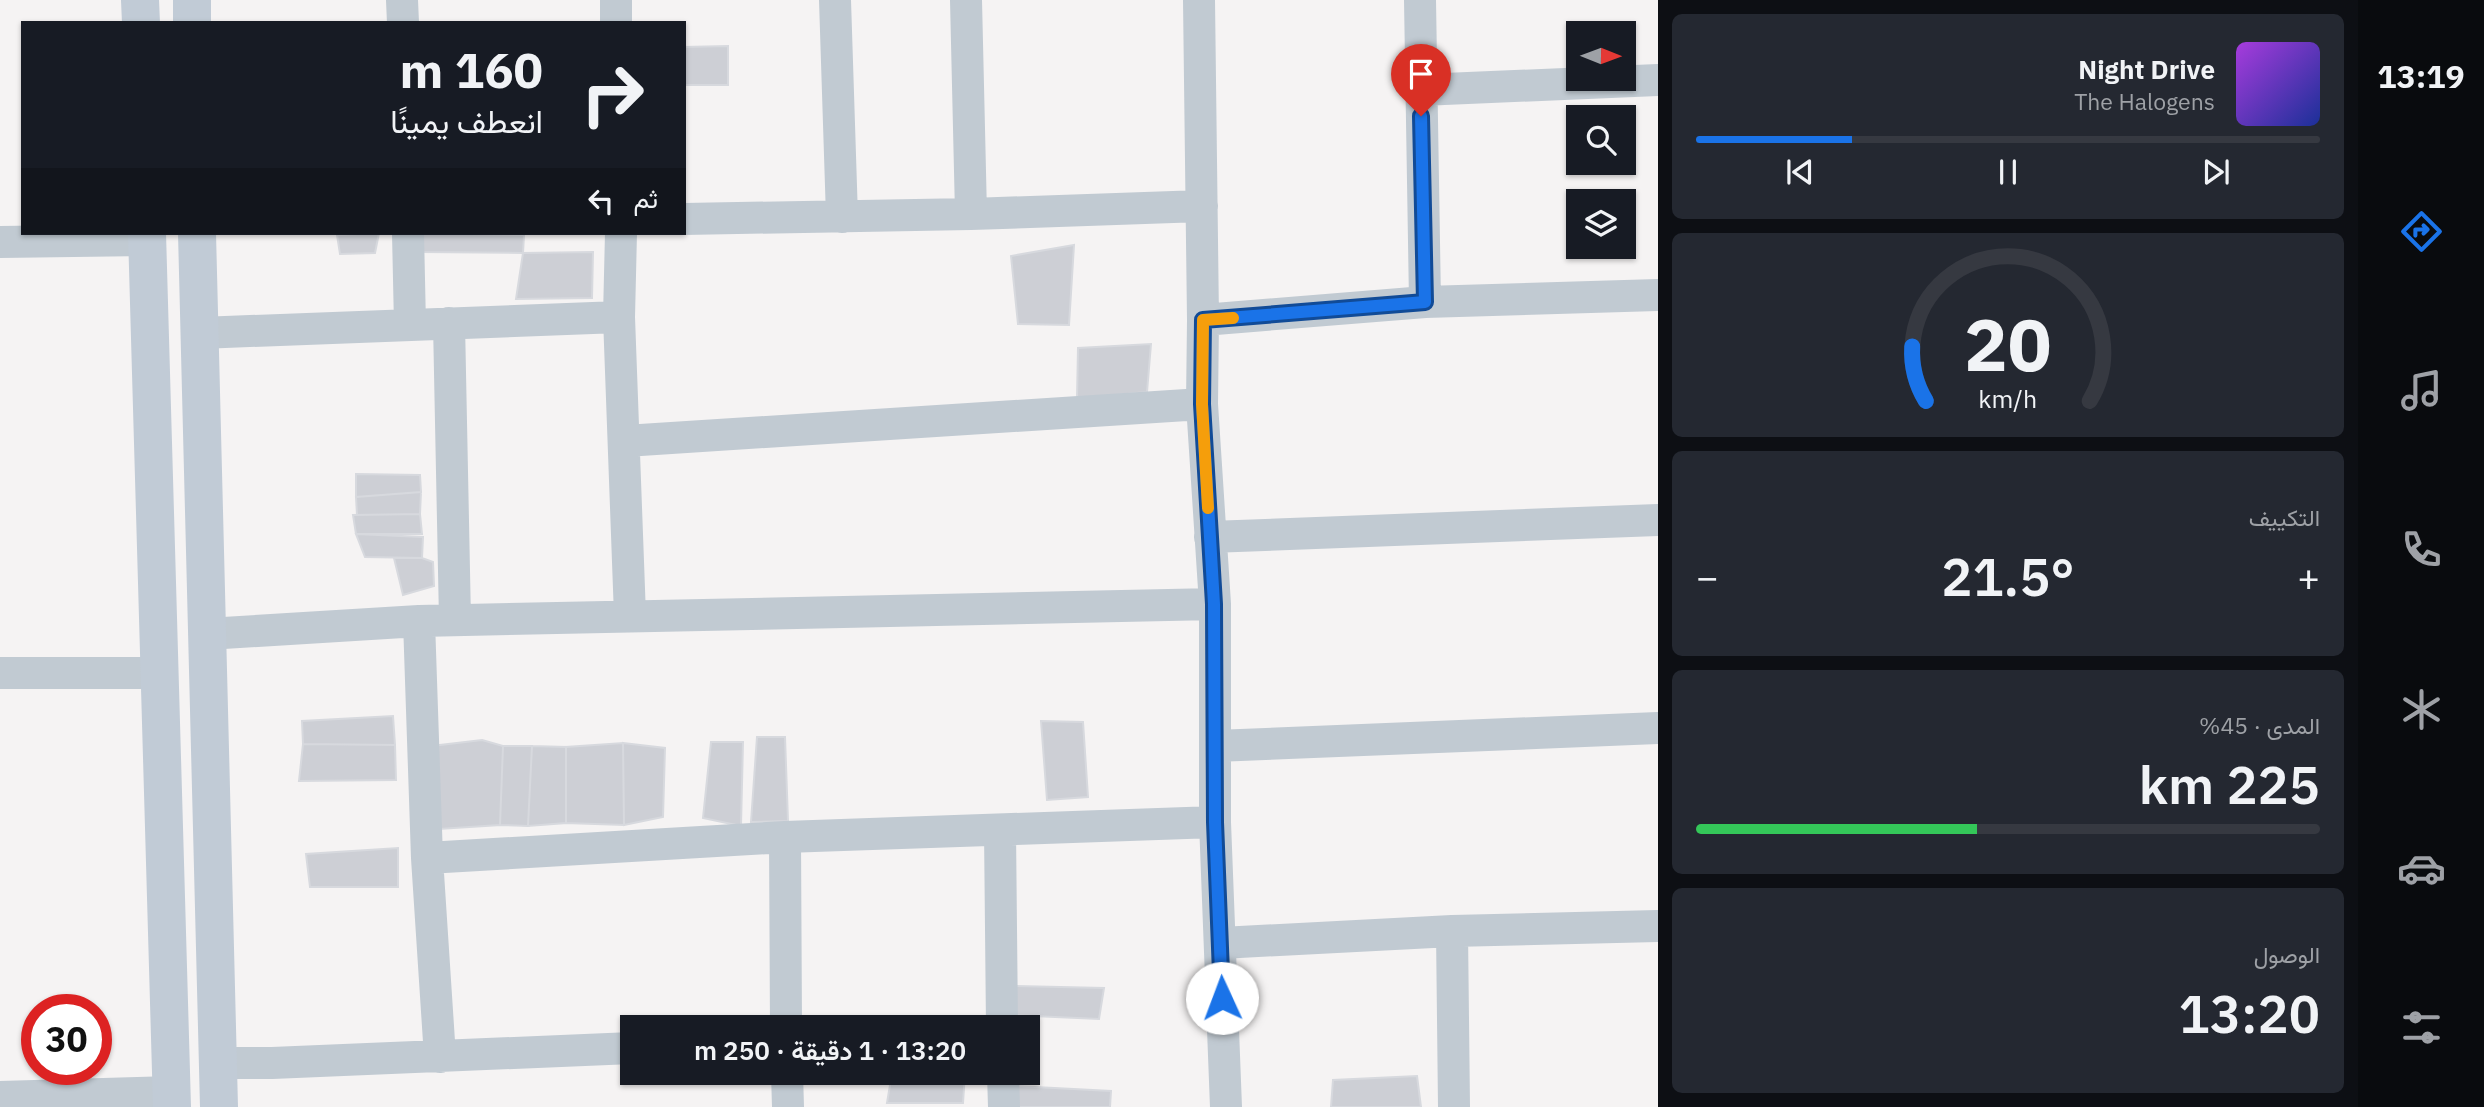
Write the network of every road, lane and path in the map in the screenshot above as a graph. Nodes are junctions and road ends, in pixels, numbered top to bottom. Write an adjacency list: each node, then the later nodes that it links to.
1 (140, 0): 9 (street)
2 (192, 0): 10 (street)
3 (402, 0): 11 (street)
4 (616, 0): 12 (street)
5 (835, 0): 17 (street)
6 (966, 0): 16 (street)
7 (1199, 0): 15 (street)
8 (1420, 0): 14 (street)
9 (141, 21)
10 (192, 21)
11 (402, 21)
12 (616, 21)
13 (1658, 80): 14 (street)
14 (1420, 90): 25 (street)
15 (1202, 206): 16 (street); 27 (street)
16 (971, 214): 17 (street)
17 (842, 217): 18 (street)
18 (686, 219)
19 (198, 235): 30 (street)
20 (408, 235): 29 (street)
21 (621, 235): 26 (street)
22 (147, 236): 23 (street); 41 (street)
23 (0, 242)
24 (1658, 295): 25 (street)
25 (1425, 302): 27 (street)
26 (619, 317): 28 (street); 32 (street)
27 (1203, 320): 31 (street)
28 (449, 323): 29 (street); 37 (street)
29 (410, 325): 30 (street)
30 (200, 333): 39 (street)
31 (1202, 404): 32 (street); 34 (street)
32 (625, 441): 36 (street)
33 (1658, 520): 34 (street)
34 (1210, 537): 35 (street)
35 (1214, 604): 36 (street); 43 (street)
36 (630, 616): 37 (street)
37 (455, 620): 38 (street)
38 (419, 621): 39 (street); 49 (street)
39 (207, 634): 47 (street)
40 (0, 673): 41 (street)
41 (160, 673): 48 (street)
42 (1658, 728): 43 (street)
43 (1215, 746): 44 (street)
44 (1215, 822): 45 (street); 52 (street)
45 (1000, 830): 46 (street); 54 (street)
46 (785, 836): 49 (street); 53 (street)
47 (213, 853): 48 (street); 57 (street)
48 (165, 855): 61 (street)
49 (427, 858): 56 (street)
50 (1658, 926): 51 (street)
51 (1452, 931): 52 (street); 66 (street)
52 (1221, 943): 65 (street)
53 (786, 1015)
54 (1002, 1015)
55 (620, 1049): 56 (street)
56 (440, 1057): 57 (street)
57 (218, 1063): 62 (street)
58 (787, 1085): 63 (street)
59 (1003, 1085): 64 (street)
60 (0, 1097): 61 (street)
61 (172, 1099)
62 (219, 1107)
63 (788, 1107)
64 (1004, 1107)
65 (1226, 1107)
66 (1454, 1107)

